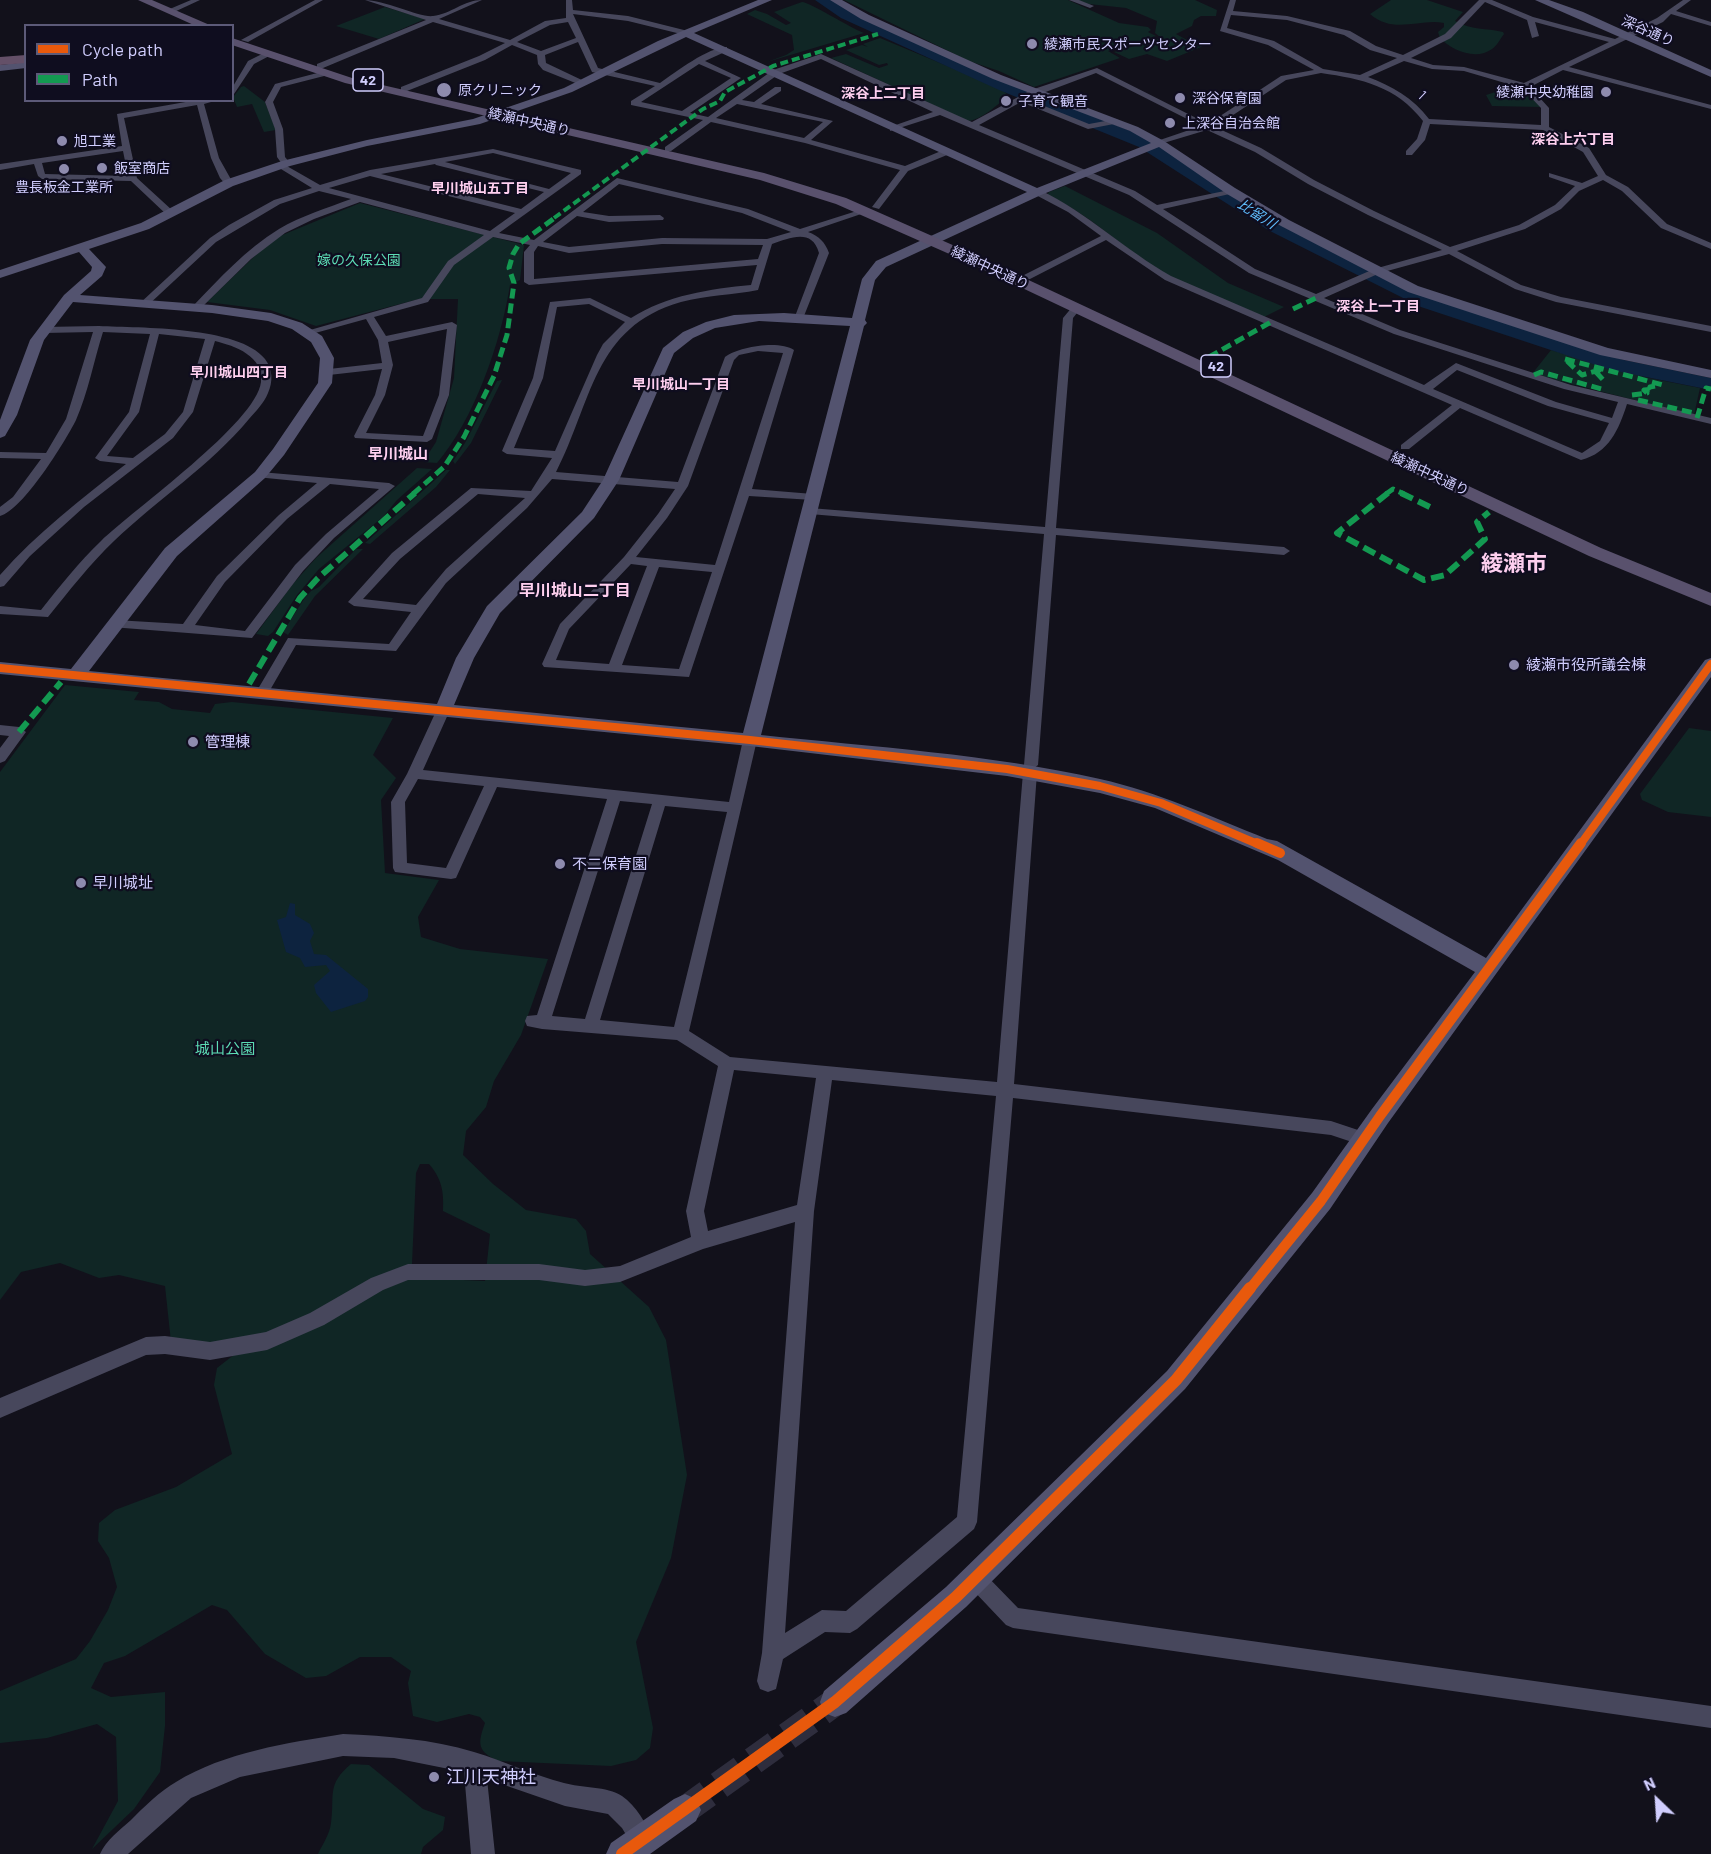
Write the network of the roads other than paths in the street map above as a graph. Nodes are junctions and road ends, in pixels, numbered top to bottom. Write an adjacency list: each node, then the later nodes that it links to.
1 (129, 0): 22 (main road)
2 (143, 0): 16 (main road)
3 (197, 0): 16 (street)
4 (320, 0): 29 (street)
5 (368, 0): 21 (street)
6 (479, 0): 21 (street)
7 (569, 0): 19 (street)
8 (767, 0): 24 (street)
9 (836, 0): 56 (street)
10 (1072, 0): 15 (street)
11 (1233, 0): 18 (street)
12 (1484, 0): 20 (street); 37 (street)
13 (1540, 0): 27 (street, 深谷通り)
14 (1681, 1): 17 (street)
15 (1090, 6)
16 (169, 11): 22 (main road)
17 (1670, 11): 23 (street); 27 (street)
18 (1230, 13): 37 (street); 45 (street)
19 (569, 16): 24 (street); 28 (street); 32 (street)
20 (1530, 19): 26 (street); 31 (street)
21 (431, 20): 32 (street); 43 (street)
22 (182, 22)
23 (1711, 24)
24 (685, 33): 33 (street); 47 (street)
25 (234, 36): 29 (main road, 綾瀬中央通り / 42)
26 (1535, 36)
27 (1627, 36): 31 (street); 44 (street, 深谷通り)
28 (579, 39): 35 (street); 47 (street)
29 (245, 40): 43 (main road, 綾瀬中央通り / 42)
30 (234, 42): 34 (main road, 綾瀬中央通り / 42)
31 (1617, 42): 42 (street)
32 (512, 43): 35 (street); 53 (street)
33 (724, 49): 39 (street); 46 (street)
34 (268, 54): 43 (main road, 綾瀬中央通り / 42); 55 (street)
35 (541, 54): 50 (street)
36 (24, 57): 38 (highway)
37 (1404, 58): 49 (street); 52 (street)
38 (0, 59)
39 (699, 61): 51 (street); 64 (street)
40 (24, 65): 41 (street)
41 (0, 68)
42 (1562, 68): 52 (street); 61 (street)
43 (322, 69): 53 (main road, 綾瀬中央通り / 42); 63 (main road, 綾瀬中央通り / 42); 80 (street)
44 (1705, 69): 48 (street, 深谷通り)
45 (1321, 71): 49 (street, 1); 69 (street)
46 (776, 72): 57 (street); 62 (street); 71 (street)
47 (605, 73): 50 (street); 51 (street)
48 (1711, 74)
49 (1361, 77): 67 (street, 1)
50 (583, 84): 63 (street)
51 (661, 85): 64 (street)
52 (1525, 86): 70 (street)
53 (404, 89): 63 (main road, 綾瀬中央通り / 42)
54 (778, 89): 60 (street)
55 (234, 92)
56 (1027, 96): 66 (street); 66 (street); 68 (street); 69 (street)
57 (736, 101): 60 (street); 65 (street)
58 (205, 102): 59 (street)
59 (200, 103): 74 (street); 88 (street)
60 (755, 105): 72 (street)
61 (1711, 107)
62 (940, 112): 68 (street); 71 (street)
63 (503, 113): 75 (main road, 綾瀬中央通り / 42); 80 (street)
64 (685, 114): 65 (street)
65 (707, 119): 72 (street); 75 (street)
66 (1116, 121): 73 (street)
67 (1427, 121): 70 (street); 77 (street, 1)
68 (974, 125): 84 (street)
69 (1208, 127): 73 (street); 110 (street)
70 (1545, 128): 86 (street)
71 (893, 129): 76 (street)
72 (805, 141): 82 (street)
73 (1154, 146): 84 (street); 93 (street)
74 (127, 148): 79 (street); 87 (street)
75 (654, 148): 97 (main road, 綾瀬中央通り / 42)
76 (944, 153): 82 (street); 92 (street)
77 (1409, 153)
78 (433, 161): 83 (street); 91 (street); 91 (street)
79 (37, 162): 81 (street); 87 (street)
80 (283, 164): 88 (street); 90 (street)
81 (0, 167)
82 (905, 169): 97 (street)
83 (370, 173): 90 (street); 98 (street)
84 (1085, 173): 92 (street); 96 (street)
85 (1552, 175): 89 (street)
86 (1604, 177): 89 (street); 108 (street)
87 (133, 179): 99 (street)
88 (229, 183): 99 (street)
89 (1582, 186): 110 (street)
90 (319, 188): 94 (street); 117 (street)
91 (552, 192): 98 (street)
92 (1036, 192): 103 (street); 104 (street)
93 (1228, 192): 96 (street); 113 (street)
94 (360, 199): 102 (street); 118 (street)
95 (668, 206): 100 (street); 100 (street); 101 (street); 105 (street)
96 (1157, 208): 116 (street)
97 (871, 209): 101 (street); 104 (main road, 綾瀬中央通り / 42)
98 (522, 212): 102 (street)
99 (170, 213): 109 (street)
100 (576, 213): 107 (street)
101 (802, 232): 106 (street); 121 (street)
102 (490, 234): 107 (street); 120 (street)
103 (1108, 236): 114 (street); 134 (street)
104 (933, 238): 114 (main road, 綾瀬中央通り / 42); 119 (main road, 綾瀬中央通り / 42); 123 (street)
105 (662, 241): 106 (street); 107 (street)
106 (768, 242): 111 (street)
107 (535, 244): 111 (street)
108 (1711, 246)
109 (82, 248): 112 (street); 115 (street)
110 (1447, 249): 113 (street); 125 (street)
111 (761, 262): 122 (street)
112 (0, 274)
113 (1370, 274): 116 (street); 133 (street)
114 (1027, 277): 140 (main road, 綾瀬中央通り / 42)
115 (69, 298): 117 (street); 126 (street)
116 (1316, 298): 135 (street)
117 (143, 304): 118 (street)
118 (196, 308): 128 (street)
119 (1076, 308): 154 (street); 161 (main road, 綾瀬中央通り / 42)
120 (368, 315): 128 (street); 130 (street)
121 (800, 319): 123 (street); 147 (street)
122 (632, 322): 142 (street); 142 (street)
123 (860, 323): 152 (street)
124 (99, 329): 126 (street); 127 (street); 143 (street)
125 (1711, 329)
126 (44, 330): 139 (street)
127 (155, 332): 129 (street); 144 (street)
128 (308, 332): 132 (street)
129 (211, 338): 144 (street); 163 (street)
130 (383, 340): 131 (street); 131 (street)
131 (388, 365): 132 (street)
132 (329, 372): 145 (street)
133 (1711, 375)
134 (1425, 390): 136 (street); 137 (street)
135 (1623, 402): 137 (street); 138 (street)
136 (1458, 405): 137 (street); 140 (street)
137 (1616, 422)
138 (1711, 422)
139 (0, 433)
140 (1406, 447): 160 (main road, 綾瀬中央通り / 42)
141 (0, 455): 143 (street)
142 (559, 455): 146 (street)
143 (49, 456): 153 (street)
144 (137, 462): 159 (street)
145 (260, 475): 148 (street); 164 (street)
146 (549, 475): 147 (street); 151 (street)
147 (611, 480): 149 (street); 171 (street)
148 (327, 481): 165 (street); 165 (street)
149 (682, 486): 150 (street); 156 (street)
150 (745, 492): 152 (street); 158 (street)
151 (534, 495): 162 (street); 162 (street)
152 (811, 504): 154 (street); 173 (street)
153 (0, 513)
154 (1051, 532): 155 (street); 175 (street)
155 (1284, 551)
156 (628, 560): 157 (street); 168 (street)
157 (654, 563): 158 (street); 168 (street)
158 (719, 569): 168 (street)
159 (0, 583)
160 (1711, 585)
161 (1711, 600)
162 (419, 609): 170 (street)
163 (0, 610)
164 (115, 624): 165 (street); 169 (street)
165 (186, 628)
166 (1711, 664): 181 (street)
167 (0, 668): 169 (street)
168 (614, 669)
169 (76, 675): 170 (street)
170 (261, 694): 171 (street)
171 (443, 710): 173 (street); 176 (street)
172 (0, 730): 174 (street)
173 (750, 740): 175 (street); 180 (street)
174 (0, 758)
175 (1031, 769): 181 (street); 186 (street)
176 (414, 774): 177 (street); 177 (street)
177 (493, 782): 178 (street)
178 (615, 795): 179 (street); 182 (street)
179 (660, 800): 180 (street); 182 (street)
180 (735, 808): 183 (street)
181 (1489, 970): 187 (street)
182 (590, 1028): 183 (street)
183 (680, 1034): 184 (street)
184 (727, 1063): 185 (street); 189 (street)
185 (825, 1074): 186 (street); 188 (street)
186 (1005, 1090): 187 (street); 192 (street)
187 (1364, 1139): 191 (street)
188 (805, 1212): 189 (street); 192 (street)
189 (701, 1241): 190 (street)
190 (0, 1408)
191 (976, 1579): 194 (street); 195 (street)
192 (773, 1653): 193 (street)
193 (768, 1681)
194 (835, 1702)
195 (1711, 1717)
196 (474, 1763): 198 (street); 199 (street); 200 (street)
197 (685, 1810): 198 (street)
198 (632, 1847)
199 (112, 1854)
200 (483, 1854)

